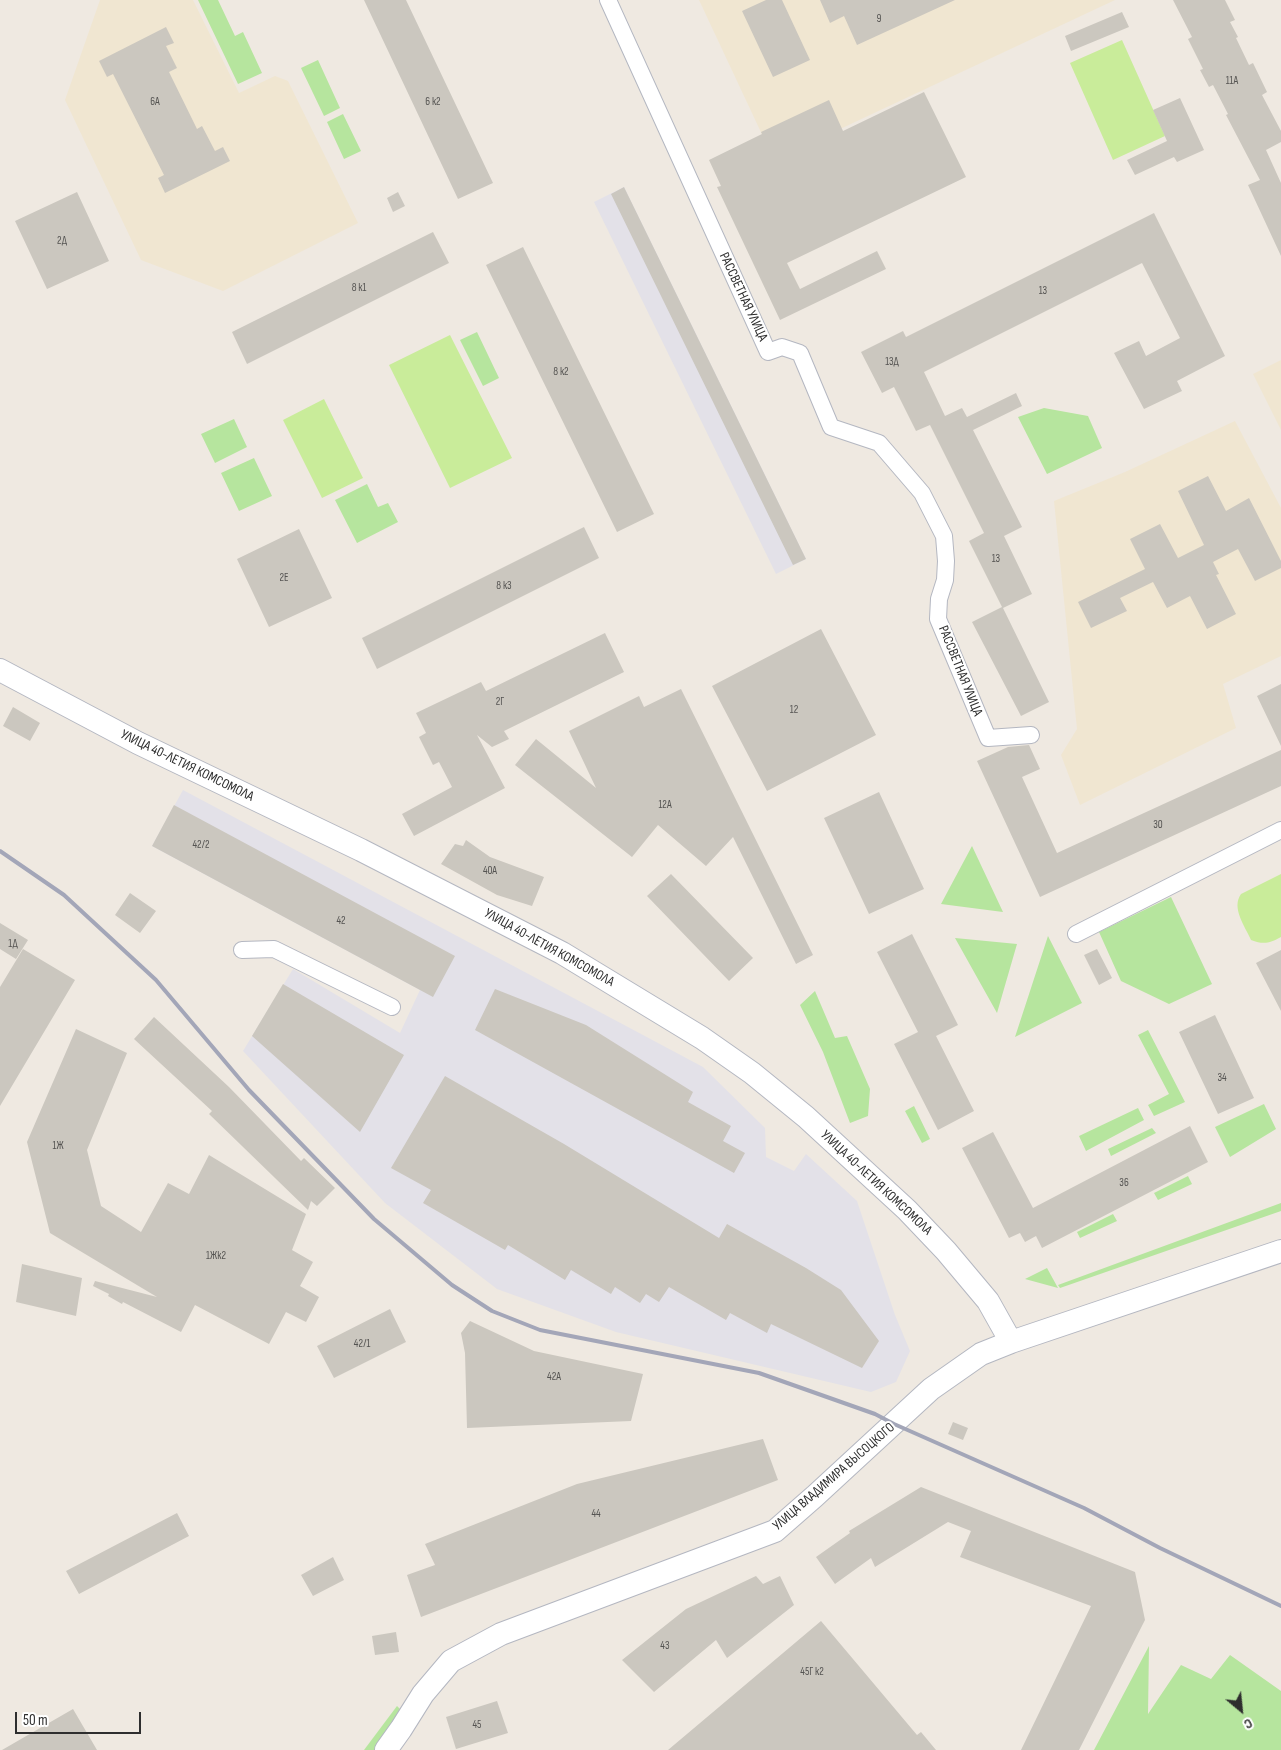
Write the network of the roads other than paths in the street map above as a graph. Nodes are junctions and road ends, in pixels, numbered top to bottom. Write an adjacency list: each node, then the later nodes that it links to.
1 (608, 0): 3 (street, РАССВЕТНАЯ УЛИЦА)
2 (0, 670): 9 (main road, УЛИЦА 40-ЛЕТИЯ КОМСОМОЛА)
3 (1031, 734)
4 (1281, 830): 5 (street)
5 (1076, 934)
6 (242, 950): 7 (street)
7 (392, 1007)
8 (1281, 1250): 9 (main road, УЛИЦА ВЛАДИМИРА ВЫСОЦКОГО)
9 (1011, 1342): 10 (main road, УЛИЦА ВЛАДИМИРА ВЫСОЦКОГО)
10 (386, 1750)

